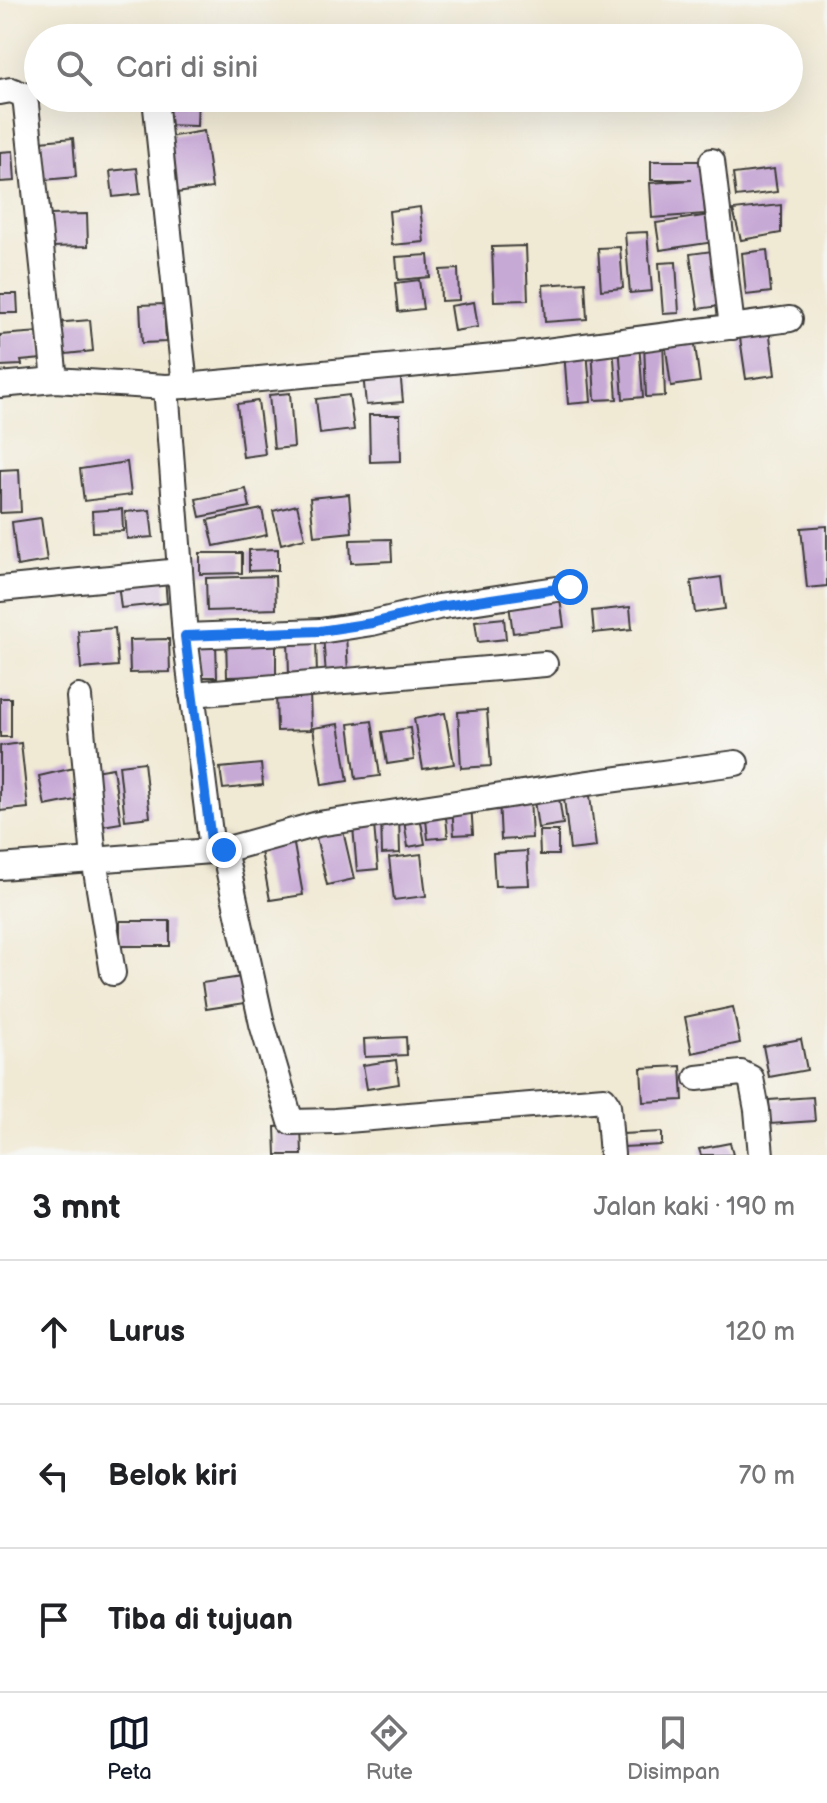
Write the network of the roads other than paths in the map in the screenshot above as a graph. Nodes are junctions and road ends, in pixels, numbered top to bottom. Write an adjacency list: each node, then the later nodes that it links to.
1 (0, 92): 2 (street)
2 (24, 95)
3 (27, 112): 8 (street)
4 (156, 112): 10 (street)
5 (712, 161): 7 (street)
6 (790, 319): 7 (street)
7 (732, 327): 10 (street)
8 (55, 380): 9 (street); 10 (street)
9 (0, 385)
10 (175, 386): 11 (street)
11 (180, 571): 13 (street); 14 (street)
12 (570, 587): 14 (street)
13 (0, 589)
14 (185, 636): 16 (street)
15 (545, 664): 16 (street)
16 (192, 694): 19 (street)
17 (79, 697): 20 (street)
18 (736, 763): 19 (street)
19 (218, 850): 20 (street); 24 (street)
20 (94, 859): 21 (street); 22 (street)
21 (0, 867)
22 (113, 973)
23 (697, 1078): 25 (street)
24 (612, 1155)
25 (761, 1155)

